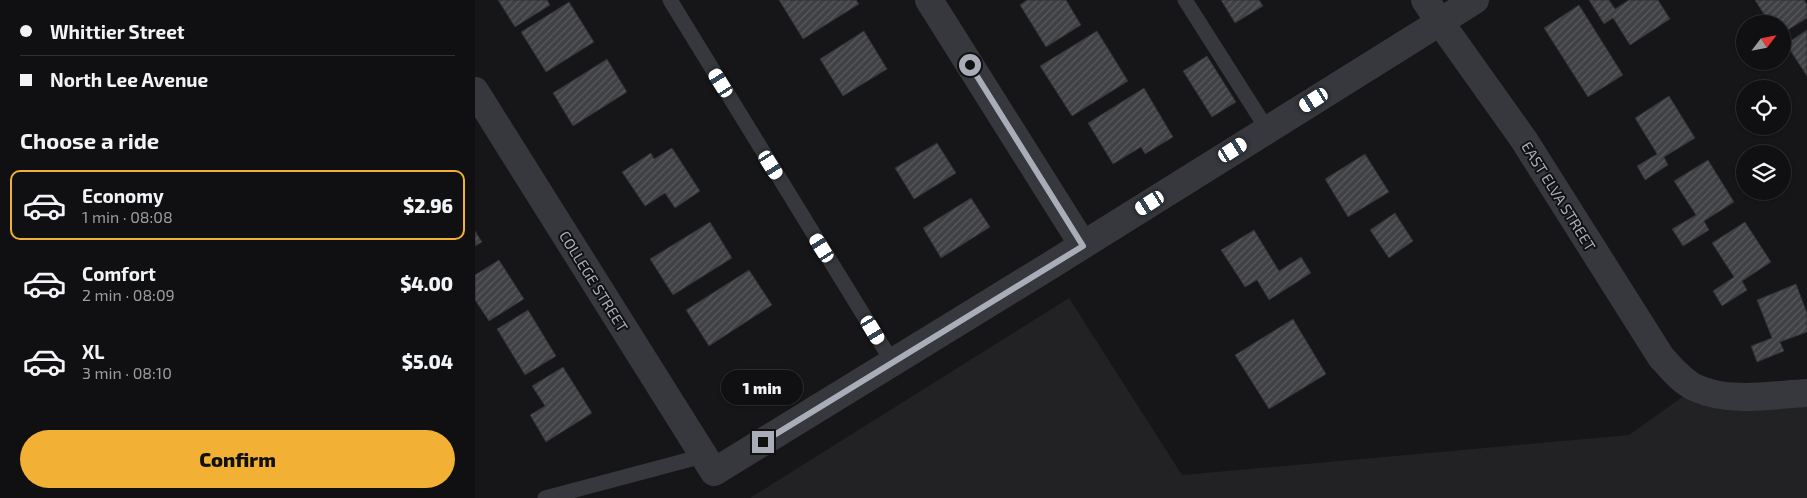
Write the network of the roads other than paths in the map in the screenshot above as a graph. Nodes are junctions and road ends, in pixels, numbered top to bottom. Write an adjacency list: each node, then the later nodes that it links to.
1 (670, 0): 9 (lane)
2 (929, 0): 8 (street)
3 (1185, 0): 7 (lane)
4 (1475, 0): 5 (street)
5 (1433, 11): 7 (street); 10 (street, EAST ELVA STREET)
6 (475, 91): 11 (street, COLLEGE STREET)
7 (1267, 129): 8 (street)
8 (1083, 246): 9 (street)
9 (893, 363): 11 (street)
10 (1807, 393)
11 (708, 464): 12 (lane)
12 (545, 498)

